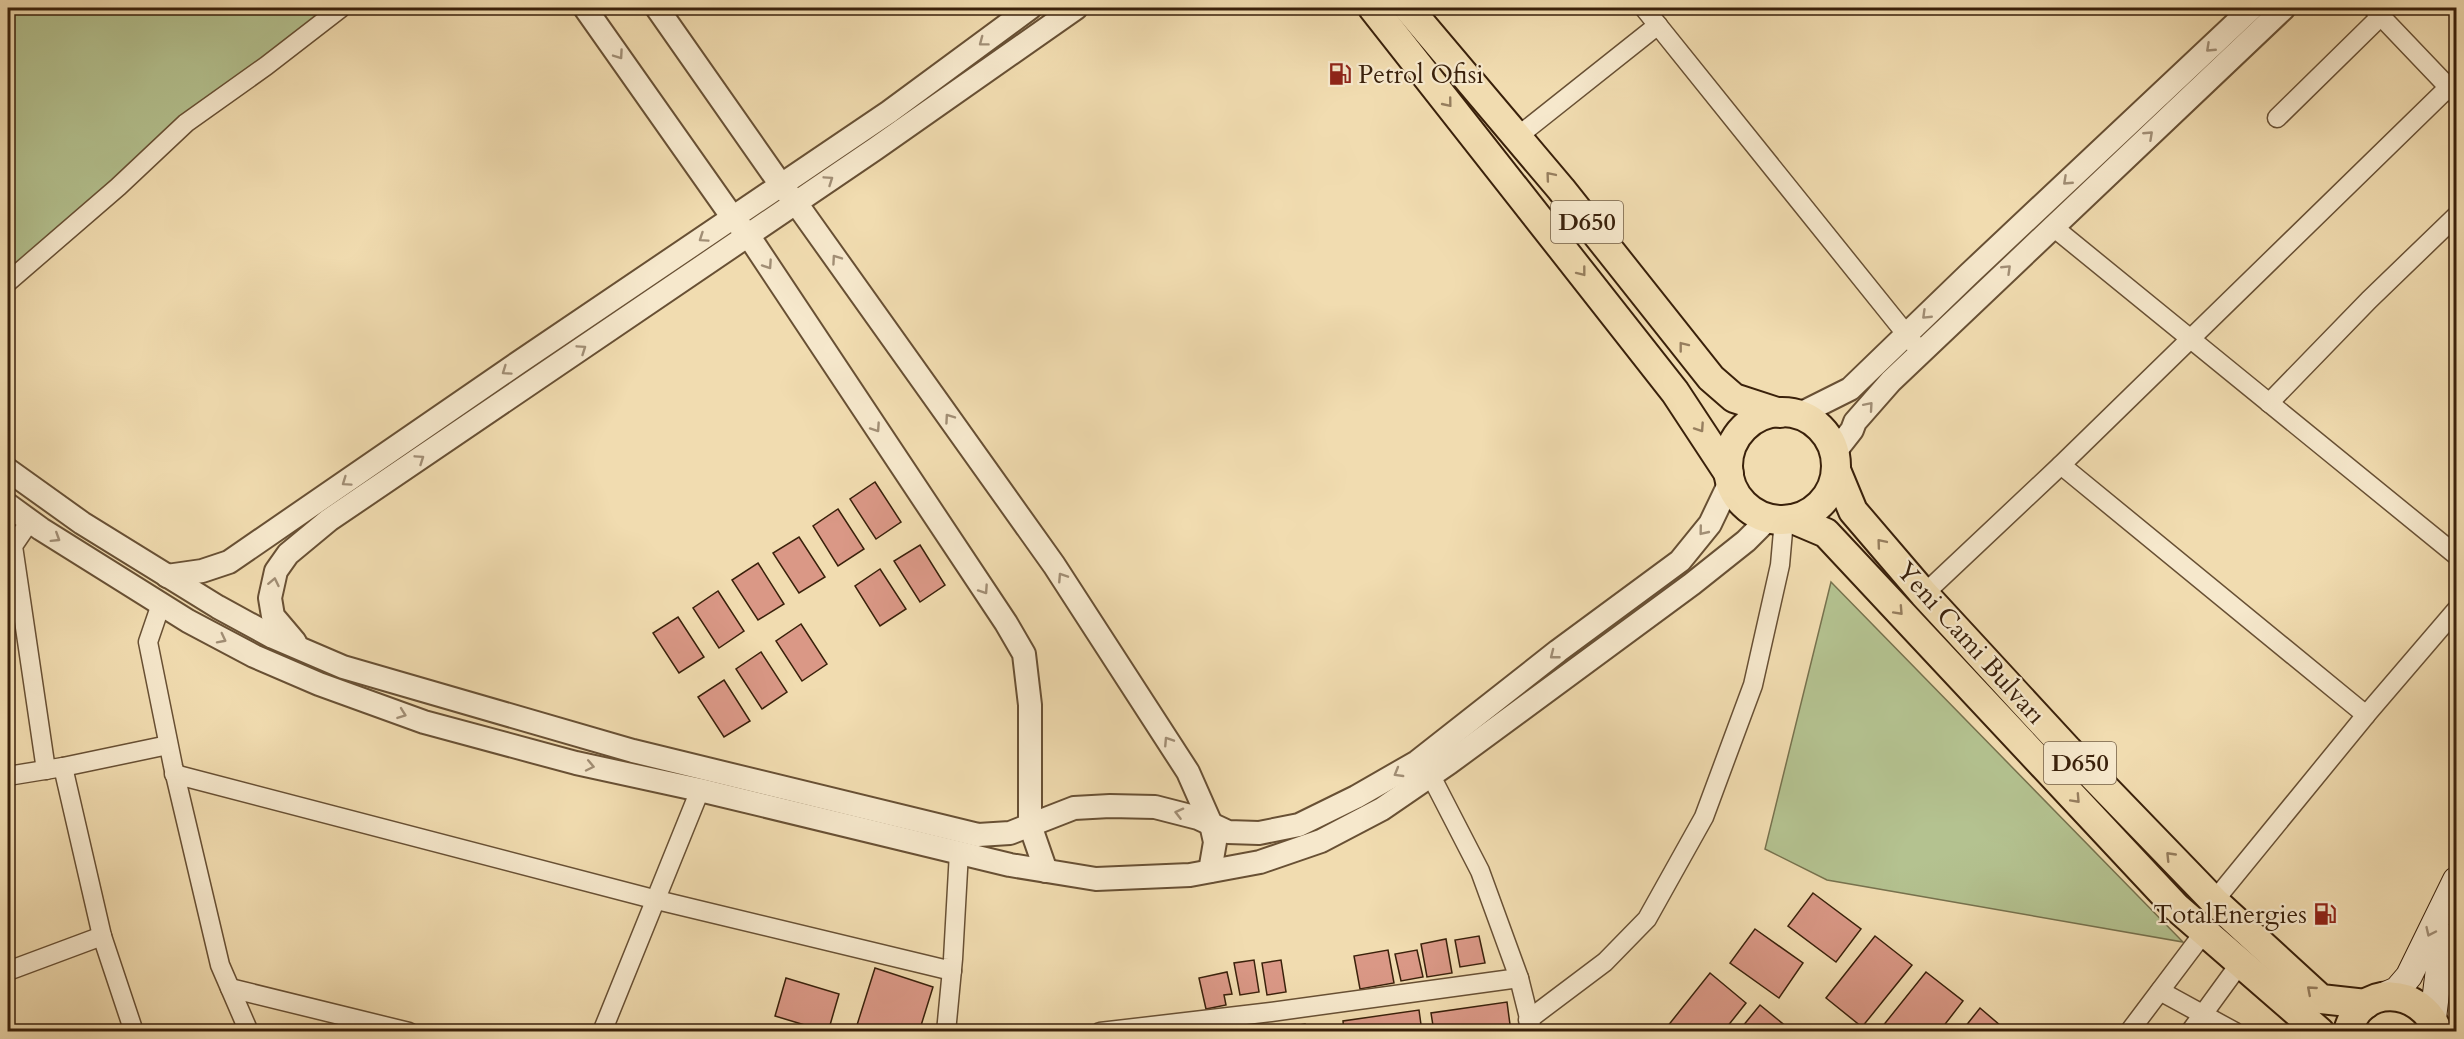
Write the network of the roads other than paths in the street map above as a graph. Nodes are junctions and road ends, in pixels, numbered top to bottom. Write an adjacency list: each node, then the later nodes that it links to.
1 (341, 8): 22 (street)
2 (585, 8): 19 (street, one-way to 19)
3 (657, 8): 16 (street)
4 (1030, 8): 16 (street, one-way to 16)
5 (1076, 8): 17 (street, one-way to 5)
6 (1372, 8): 31 (main road, one-way to 31)
7 (1408, 8): 15 (main road, D650)
8 (1644, 8): 12 (street)
9 (2252, 8): 23 (street, one-way to 23)
10 (2284, 8): 20 (street, one-way to 10)
11 (2377, 12): 13 (street); 14 (street)
12 (1658, 25): 15 (street); 23 (street)
13 (2454, 87): 24 (street)
14 (2277, 118)
15 (1517, 137): 27 (main road, D650, one-way to 15)
16 (781, 185): 17 (street); 19 (street)
17 (796, 203): 21 (street); 48 (street, one-way to 17)
18 (2457, 216): 26 (street)
19 (733, 218): 21 (street); 36 (street, one-way to 36)
20 (2052, 226): 24 (street); 25 (street, one-way to 20)
21 (748, 235): 40 (street, one-way to 21); 49 (street, one-way to 49)
22 (8, 282)
23 (1906, 335): 25 (street); 27 (street)
24 (2190, 339): 26 (street); 29 (street)
25 (1921, 352): 28 (street, one-way to 25)
26 (2269, 403): 35 (street)
27 (1789, 414): 28 (main road); 31 (main road)
28 (1835, 462): 33 (main road); 37 (main road, Yeni Cami Bulvarı / D650, one-way to 28)
29 (2061, 465): 37 (street); 41 (street)
30 (8, 470): 36 (street)
31 (1730, 477): 33 (main road); 48 (street, one-way to 48)
32 (8, 505): 34 (street)
33 (1782, 519): 46 (street); 56 (main road, Yeni Cami Bulvarı, one-way to 56); 68 (street)
34 (30, 521): 38 (street, one-way to 38); 43 (street)
35 (2457, 555)
36 (167, 576): 40 (street)
37 (1924, 594): 55 (main road, Yeni Cami Bulvarı / D650, one-way to 37)
38 (161, 604): 42 (street); 47 (street, one-way to 47)
39 (2457, 610): 41 (street)
40 (303, 649): 49 (street)
41 (2366, 715): 55 (street)
42 (168, 745): 43 (street); 44 (street)
43 (54, 769): 45 (street); 58 (street)
44 (174, 774): 54 (street); 63 (street)
45 (8, 776)
46 (1431, 776): 52 (street); 62 (street)
47 (699, 790): 50 (street); 54 (street)
48 (1211, 824): 49 (street, one-way to 49); 52 (street)
49 (1030, 825): 51 (street)
50 (958, 852): 51 (street); 61 (street)
51 (1046, 871): 52 (street)
52 (1210, 871)
53 (2457, 880): 65 (main road, one-way to 65)
54 (657, 900): 61 (street); 72 (street)
55 (2214, 901): 65 (main road, Yeni Cami Bulvarı / D650, one-way to 55)
56 (2205, 931): 59 (main road, Yeni Cami Bulvarı); 64 (street)
57 (2457, 934): 67 (main road)
58 (102, 936): 60 (street); 69 (street)
59 (2241, 962): 66 (street); 78 (main road, Yeni Cami Bulvarı)
60 (8, 971)
61 (952, 971): 73 (street)
62 (1519, 978): 68 (street); 74 (street)
63 (230, 988): 70 (street); 71 (street)
64 (2160, 991): 66 (street); 75 (street)
65 (2372, 1001): 67 (main road, Yeni Cami Bulvarı); 79 (main road)
66 (2202, 1013): 76 (street); 77 (street)
67 (2436, 1025)
68 (1530, 1026)
69 (134, 1032)
70 (249, 1032)
71 (410, 1032)
72 (602, 1032)
73 (946, 1032)
74 (1100, 1032)
75 (2130, 1032)
76 (2190, 1032)
77 (2235, 1032)
78 (2320, 1032)
79 (2348, 1032)

